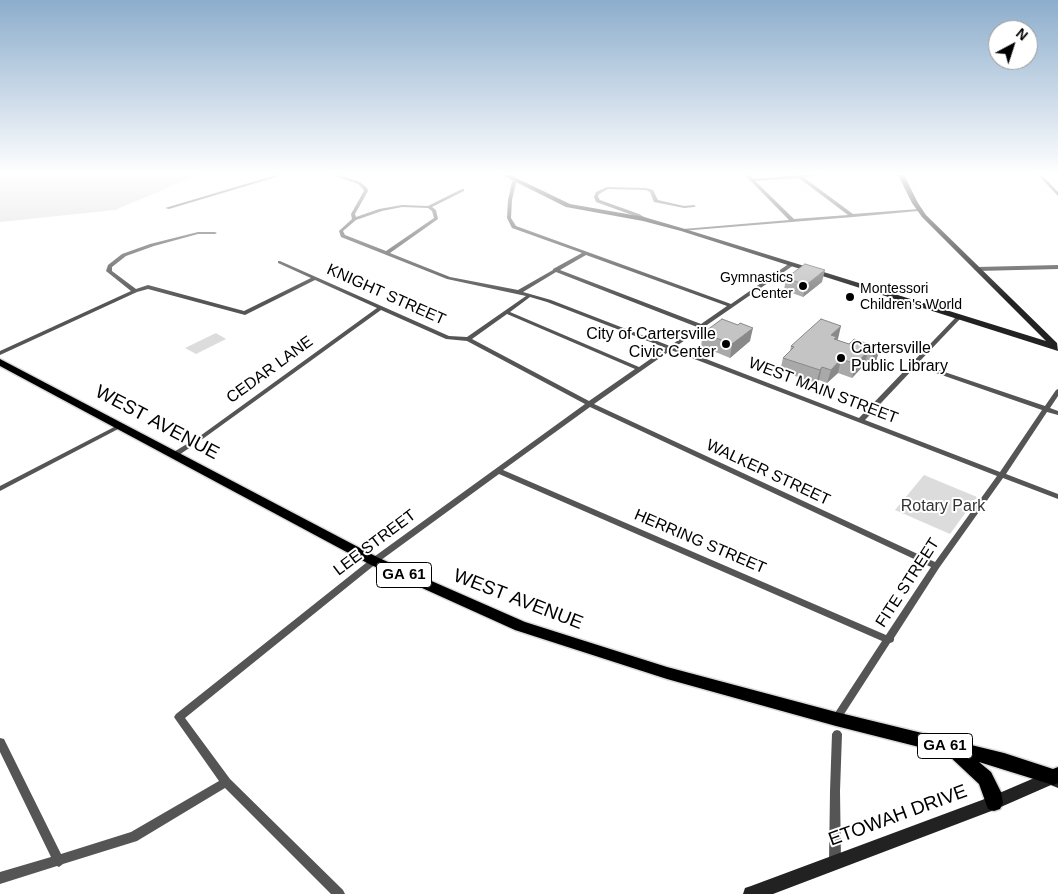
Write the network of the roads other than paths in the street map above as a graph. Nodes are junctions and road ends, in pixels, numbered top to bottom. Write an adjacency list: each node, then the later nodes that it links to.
1 (362, 217): 9 (street)
2 (436, 217): 14 (street)
3 (509, 217): 15 (street)
4 (631, 217): 10 (main road)
5 (640, 217): 10 (street)
6 (789, 217): 11 (street)
7 (842, 217): 11 (street)
8 (925, 217): 19 (main road)
9 (354, 219): 14 (street, WEST MAIN STREET)
10 (644, 219): 12 (main road)
11 (792, 220): 12 (street)
12 (683, 230): 17 (main road)
13 (215, 232): 22 (street)
14 (386, 253): 23 (street, WEST MAIN STREET)
15 (586, 253): 20 (street); 25 (street)
16 (280, 262): 21 (street, KNIGHT STREET)
17 (792, 264): 25 (street, LEE STREET); 28 (main road)
18 (1058, 267): 19 (street)
19 (976, 269): 30 (main road)
20 (555, 270): 23 (street); 29 (street)
21 (315, 278): 22 (street); 26 (street, KNIGHT STREET)
22 (135, 291): 35 (street)
23 (519, 292): 24 (street, WEST MAIN STREET)
24 (530, 295): 27 (street); 33 (street, WEST MAIN STREET)
25 (732, 306): 29 (street, LEE STREET)
26 (382, 307): 31 (street, KNIGHT STREET); 45 (street, CEDAR LANE)
27 (506, 312): 31 (street); 38 (street)
28 (959, 316): 32 (main road); 37 (street)
29 (702, 327): 33 (street, LEE STREET)
30 (1040, 332): 32 (main road); 34 (main road)
31 (468, 339): 40 (street, KNIGHT STREET)
32 (1029, 339): 34 (main road)
33 (670, 347): 38 (street, LEE STREET); 43 (street, WEST MAIN STREET)
34 (1057, 348)
35 (0, 353)
36 (0, 362): 44 (main road, WEST AVENUE / GA 61)
37 (915, 364): 41 (street); 43 (street)
38 (639, 370): 40 (street, LEE STREET)
39 (1058, 391): 41 (street, FITE STREET)
40 (589, 404): 46 (street, LEE STREET); 51 (street, WALKER STREET)
41 (1045, 408): 42 (street); 47 (street, FITE STREET)
42 (1058, 413)
43 (860, 420): 47 (street, WEST MAIN STREET)
44 (120, 426): 45 (main road, WEST AVENUE / GA 61); 48 (street)
45 (174, 455): 50 (main road, WEST AVENUE / GA 61)
46 (499, 471): 50 (street, LEE STREET); 52 (street, HERRING STREET)
47 (1001, 476): 49 (street, WEST MAIN STREET); 51 (street, FITE STREET)
48 (0, 489)
49 (1058, 498)
50 (374, 561): 53 (main road, WEST AVENUE / GA 61); 57 (street, LEE STREET)
51 (936, 566): 52 (street, FITE STREET)
52 (890, 640): 53 (street, FITE STREET)
53 (837, 726): 55 (main road, WEST AVENUE / GA 61); 60 (street)
54 (0, 742): 59 (street)
55 (948, 747): 56 (main road, WEST AVENUE / GA 61); 58 (main road)
56 (1056, 778): 58 (main road, ETOWAH DRIVE)
57 (226, 782): 59 (street); 62 (street, LEE STREET)
58 (994, 803): 60 (main road, ETOWAH DRIVE)
59 (59, 861): 61 (street)
60 (835, 862): 63 (main road, ETOWAH DRIVE)
61 (0, 878)
62 (339, 894)
63 (751, 894)

